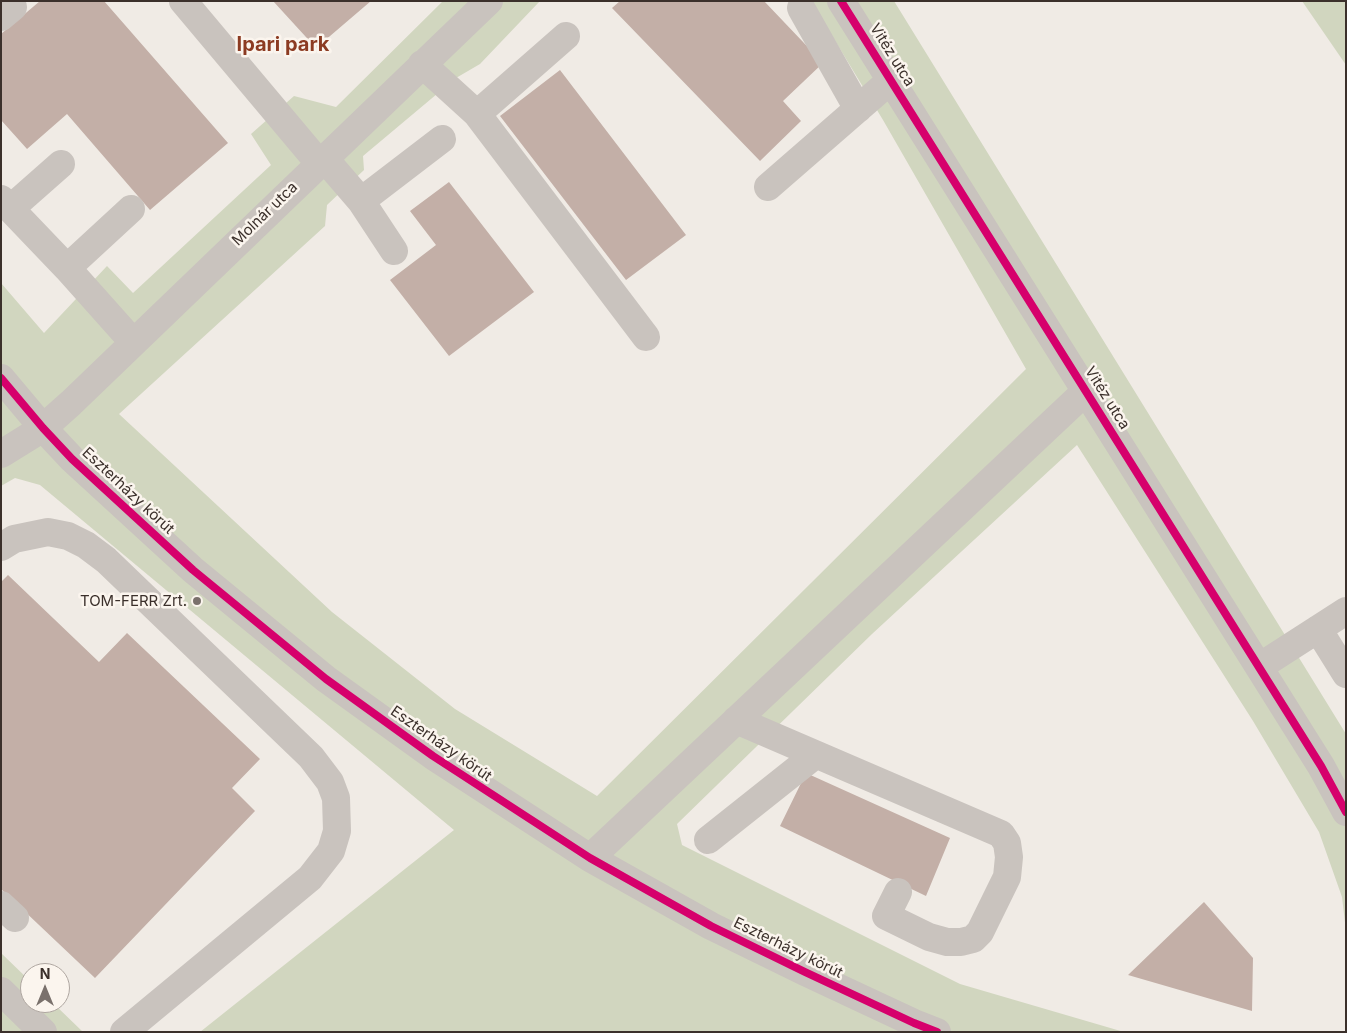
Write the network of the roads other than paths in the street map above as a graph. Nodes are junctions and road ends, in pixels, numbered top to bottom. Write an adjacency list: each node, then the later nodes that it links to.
1 (183, 1): 11 (street)
2 (488, 1): 6 (street, Molnár utca)
3 (841, 1): 7 (street, Vitéz utca)
4 (801, 8): 8 (street)
5 (566, 36): 9 (street)
6 (422, 64): 9 (street); 11 (street, Molnár utca)
7 (892, 80): 8 (street); 22 (street, Vitéz utca)
8 (858, 109): 13 (street)
9 (477, 114): 19 (street)
10 (442, 139): 14 (street)
11 (321, 160): 14 (street); 20 (street, Molnár utca)
12 (61, 164): 15 (street)
13 (768, 187)
14 (362, 201): 17 (street)
15 (6, 204): 18 (street)
16 (131, 209): 18 (street)
17 (394, 250)
18 (66, 268): 20 (street)
19 (646, 337)
20 (133, 342): 23 (street, Molnár utca)
21 (1, 378): 23 (street, Eszterházy körút)
22 (1086, 391): 28 (street, Vitéz utca); 30 (street)
23 (43, 428): 24 (street, Molnár utca); 34 (street, Eszterházy körút)
24 (1, 454)
25 (1, 547): 38 (street)
26 (1346, 611): 27 (street)
27 (1318, 629): 28 (street); 29 (street)
28 (1259, 667): 32 (street, Vitéz utca)
29 (1346, 674)
30 (736, 720): 31 (street); 34 (street)
31 (815, 754): 33 (street); 35 (street)
32 (1346, 812)
33 (708, 840)
34 (590, 858): 39 (street, Eszterházy körút)
35 (898, 892)
36 (1, 991): 37 (street)
37 (43, 1032)
38 (124, 1032)
39 (937, 1032)

